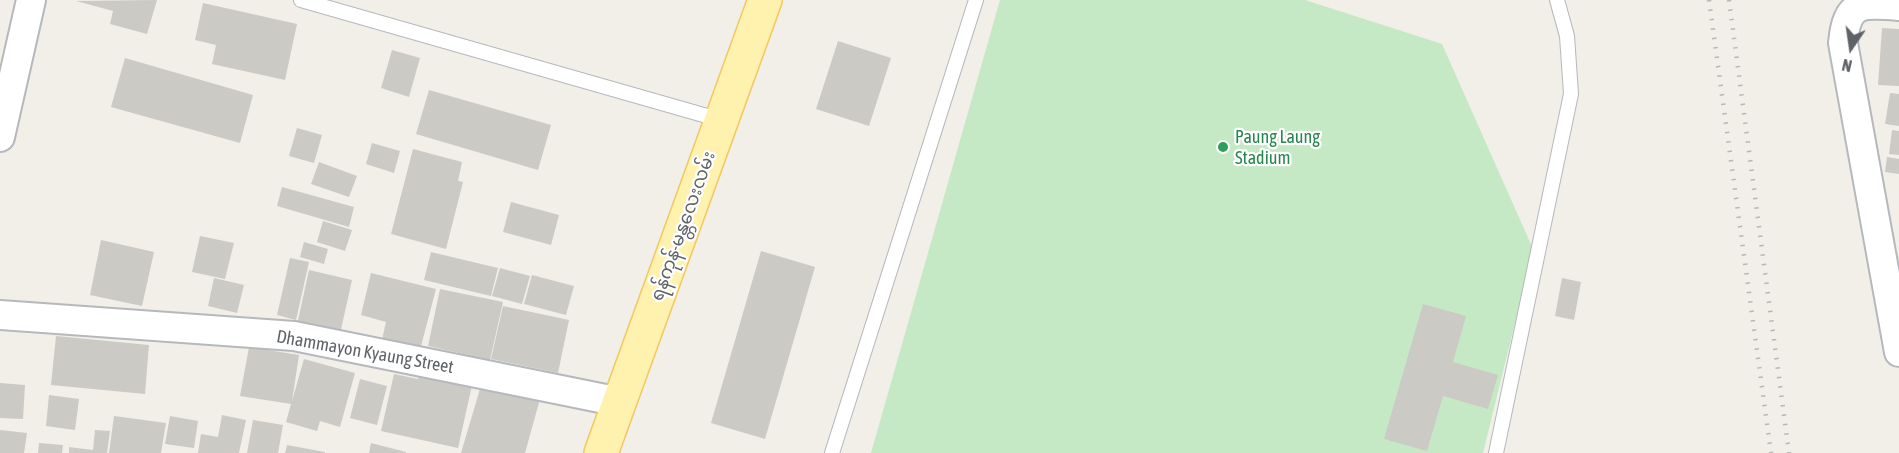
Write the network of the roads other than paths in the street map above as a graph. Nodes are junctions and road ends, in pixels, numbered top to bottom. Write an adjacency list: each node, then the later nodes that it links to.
1 (31, 0): 8 (street)
2 (301, 0): 7 (lane)
3 (765, 0): 7 (main road, ရန်ကုန်-မန္တလေးလမ်း)
4 (976, 0): 13 (lane)
5 (1557, 0): 14 (lane)
6 (1886, 5): 10 (street)
7 (721, 120): 11 (main road, ရန်ကုန်-မန္တလေးလမ်း)
8 (1, 127)
9 (0, 315): 11 (street, Dhammayon Kyaung Street)
10 (1899, 352)
11 (620, 402): 12 (main road, ရန်ကုန်-မန္တလေးလမ်း)
12 (601, 453)
13 (832, 453)
14 (1496, 453)

